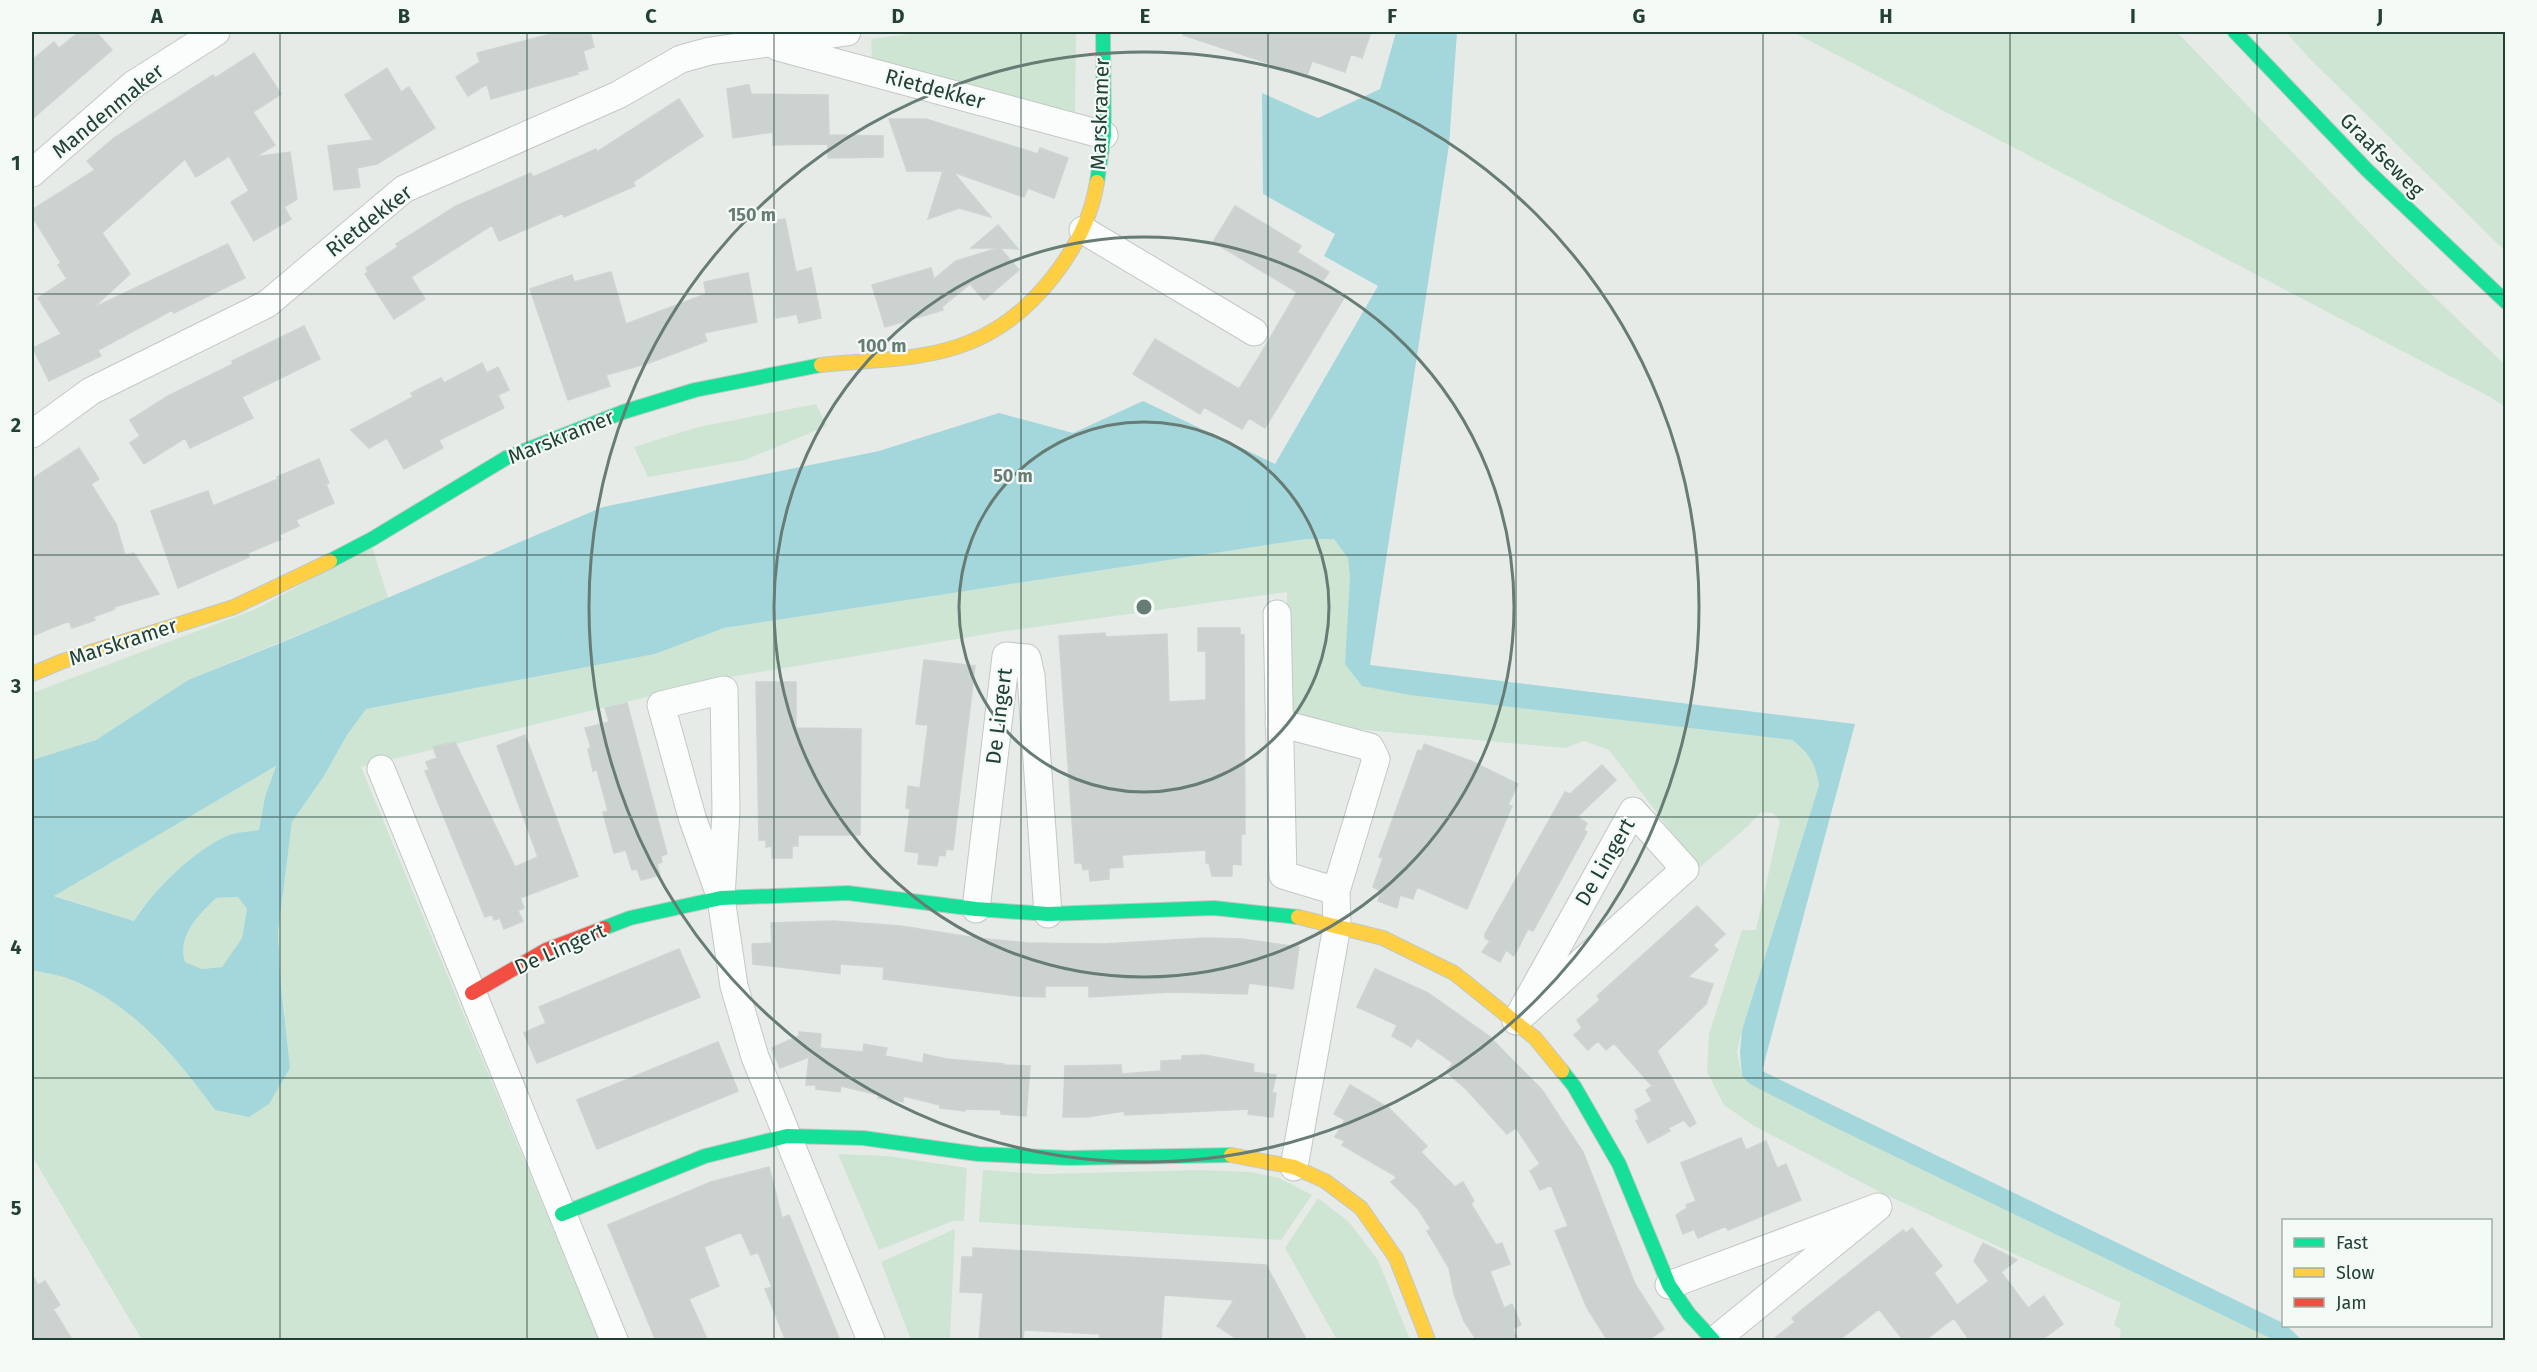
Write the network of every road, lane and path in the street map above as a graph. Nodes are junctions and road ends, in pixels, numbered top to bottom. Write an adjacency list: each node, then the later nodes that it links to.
1 (216, 32): 9 (street, Mandenmaker)
2 (848, 32): 6 (street, Rietdekker); 7 (street)
3 (1103, 32): 8 (street, Marskramer)
4 (2235, 32): 11 (street, Graafseweg)
5 (708, 41): 6 (street, Rietdekker); 13 (street, Rietdekker)
6 (765, 44): 7 (street, Rietdekker)
7 (848, 64): 8 (street, Rietdekker)
8 (1104, 135): 10 (street, Marskramer)
9 (32, 173)
10 (1083, 230): 12 (street); 15 (street, Marskramer)
11 (2505, 302)
12 (1254, 332)
13 (32, 434)
14 (1277, 614): 16 (street)
15 (32, 674)
16 (1279, 723): 18 (street); 18 (street)
17 (381, 769): 23 (street)
18 (1336, 891): 22 (street)
19 (721, 898): 19 (street); 20 (street, De Lingert); 23 (street, De Lingert); 25 (street)
20 (976, 909): 21 (street, De Lingert); 21 (street, De Lingert)
21 (1048, 914): 22 (street, De Lingert)
22 (1337, 926): 24 (street, De Lingert); 26 (street)
23 (472, 993): 27 (street)
24 (1516, 1021): 24 (street, De Lingert); 28 (street, De Lingert)
25 (787, 1136): 26 (street); 27 (street); 30 (street)
26 (1294, 1167): 31 (street)
27 (562, 1214): 29 (street)
28 (1669, 1285): 32 (street, De Lingert); 32 (street, De Lingert)
29 (614, 1341)
30 (871, 1341)
31 (1428, 1341)
32 (1714, 1341)

